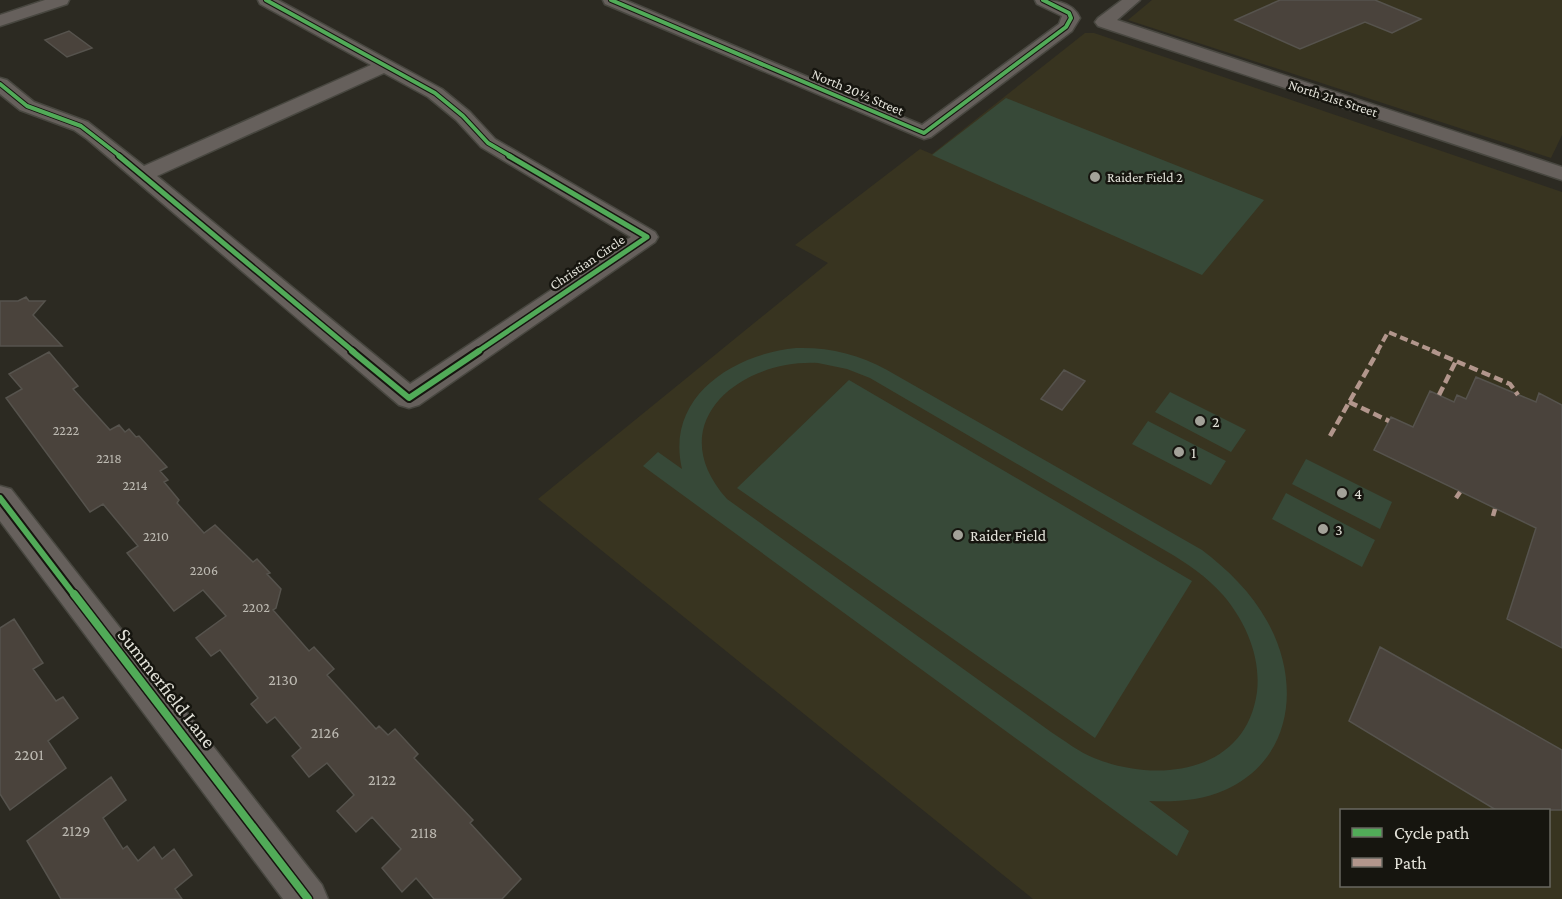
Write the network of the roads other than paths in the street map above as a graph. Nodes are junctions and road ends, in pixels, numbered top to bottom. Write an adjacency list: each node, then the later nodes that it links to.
1 (62, 0): 6 (street)
2 (266, 0): 7 (street, Christian Circle)
3 (611, 0): 4 (street, North 20½ Street)
4 (1043, 0)
5 (1132, 0): 9 (street, North 21st Street)
6 (0, 21)
7 (386, 65): 10 (street); 10 (street, Christian Circle)
8 (0, 84): 10 (street)
9 (1562, 174)
10 (142, 175)
11 (0, 498): 12 (street, Summerfield Lane)
12 (308, 899)

